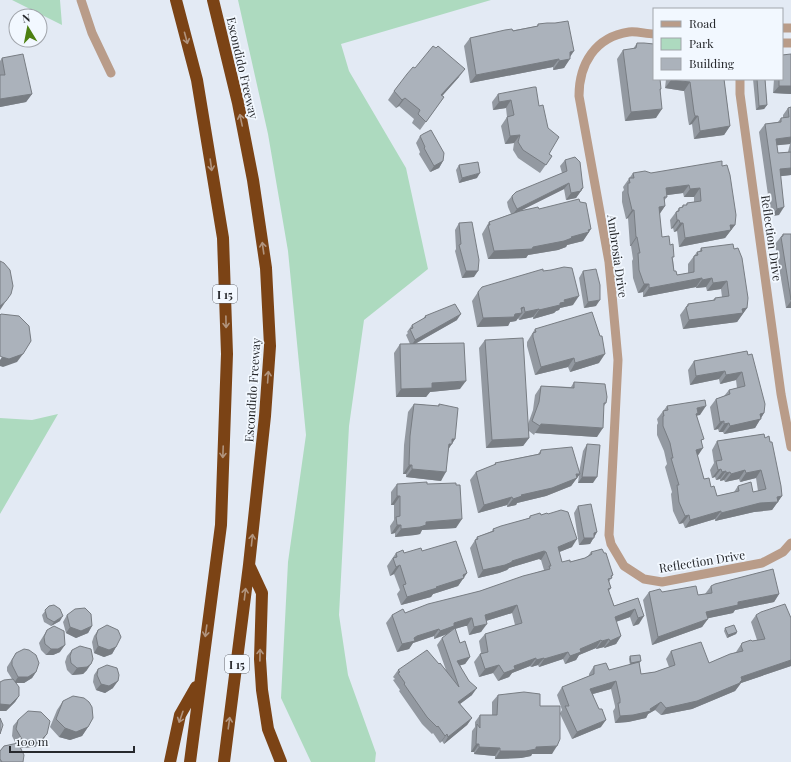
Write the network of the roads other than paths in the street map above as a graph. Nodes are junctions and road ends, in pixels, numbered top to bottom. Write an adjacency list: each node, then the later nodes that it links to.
1 (81, 0): 5 (street)
2 (176, 0): 11 (highway, Escondido Freeway / I 15, one-way to 11)
3 (212, 0): 10 (highway, Escondido Freeway / I 15, one-way to 3)
4 (653, 34): 8 (street, Ambrosia Drive)
5 (111, 73)
6 (740, 80): 7 (street, Reflection Drive)
7 (791, 447)
8 (609, 535): 9 (street, Reflection Drive)
9 (791, 543)
10 (249, 565): 14 (highway, Escondido Freeway / I 15, one-way to 10); 15 (highway, one-way to 10)
11 (199, 683): 12 (highway, one-way to 12); 13 (highway, Escondido Freeway / I 15)
12 (170, 762)
13 (190, 762)
14 (224, 762)
15 (281, 762)

